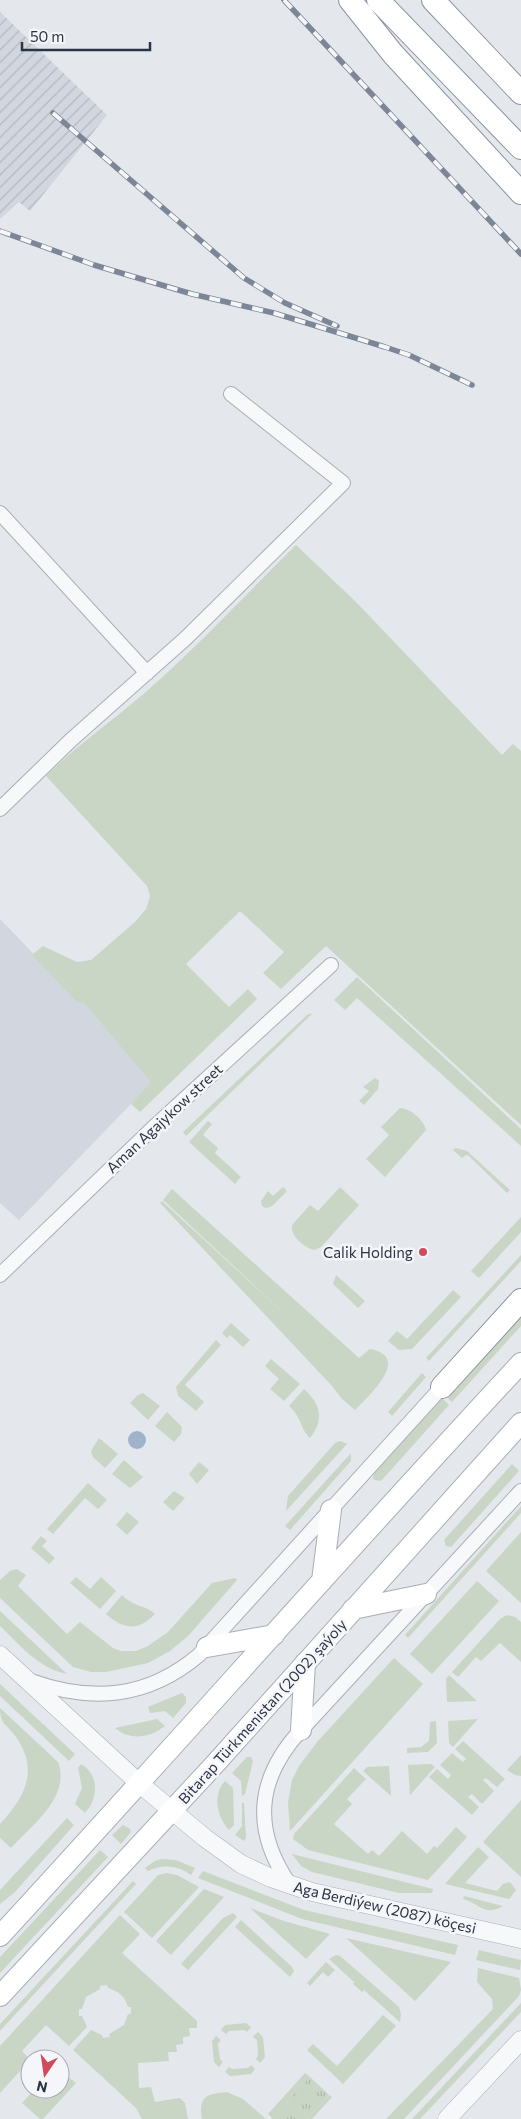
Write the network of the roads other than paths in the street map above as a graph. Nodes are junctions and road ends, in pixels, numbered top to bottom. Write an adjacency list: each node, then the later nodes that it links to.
1 (350, 0): 6 (highway)
2 (378, 0): 5 (highway)
3 (433, 0): 4 (highway)
4 (521, 92)
5 (521, 148)
6 (521, 193)
7 (231, 394): 9 (street)
8 (0, 513): 9 (street)
9 (147, 673): 10 (street)
10 (0, 809)
11 (331, 965): 12 (street, Aman Agajykow street)
12 (0, 1275)
13 (521, 1300): 15 (highway)
14 (521, 1363): 19 (main road)
15 (442, 1387): 18 (street)
16 (521, 1423): 21 (main road, Bitarap Türkmenistan (2002) şaýoly)
17 (521, 1491): 20 (street)
18 (331, 1510): 19 (main road); 23 (street)
19 (322, 1581): 22 (main road)
20 (426, 1594): 21 (main road); 27 (street)
21 (353, 1609): 25 (main road, Bitarap Türkmenistan (2002) şaýoly)
22 (274, 1635): 23 (main road); 28 (main road)
23 (207, 1647): 26 (street)
24 (0, 1655): 26 (street, Aga Berdiýew (2087) köçesi)
25 (305, 1663): 27 (main road); 29 (main road, Bitarap Türkmenistan (2002) şaýoly)
26 (26, 1679): 28 (street, Aga Berdiýew (2087) köçesi)
27 (301, 1730): 30 (street)
28 (140, 1784): 29 (street, Aga Berdiýew (2087) köçesi); 31 (main road)
29 (172, 1811): 30 (street, Aga Berdiýew (2087) köçesi); 33 (main road, Bitarap Türkmenistan (2002) şaýoly)
30 (290, 1885): 32 (street, Aga Berdiýew (2087) köçesi)
31 (0, 1936)
32 (521, 1939)
33 (0, 1996)
34 (521, 2040): 35 (street)
35 (447, 2119)

